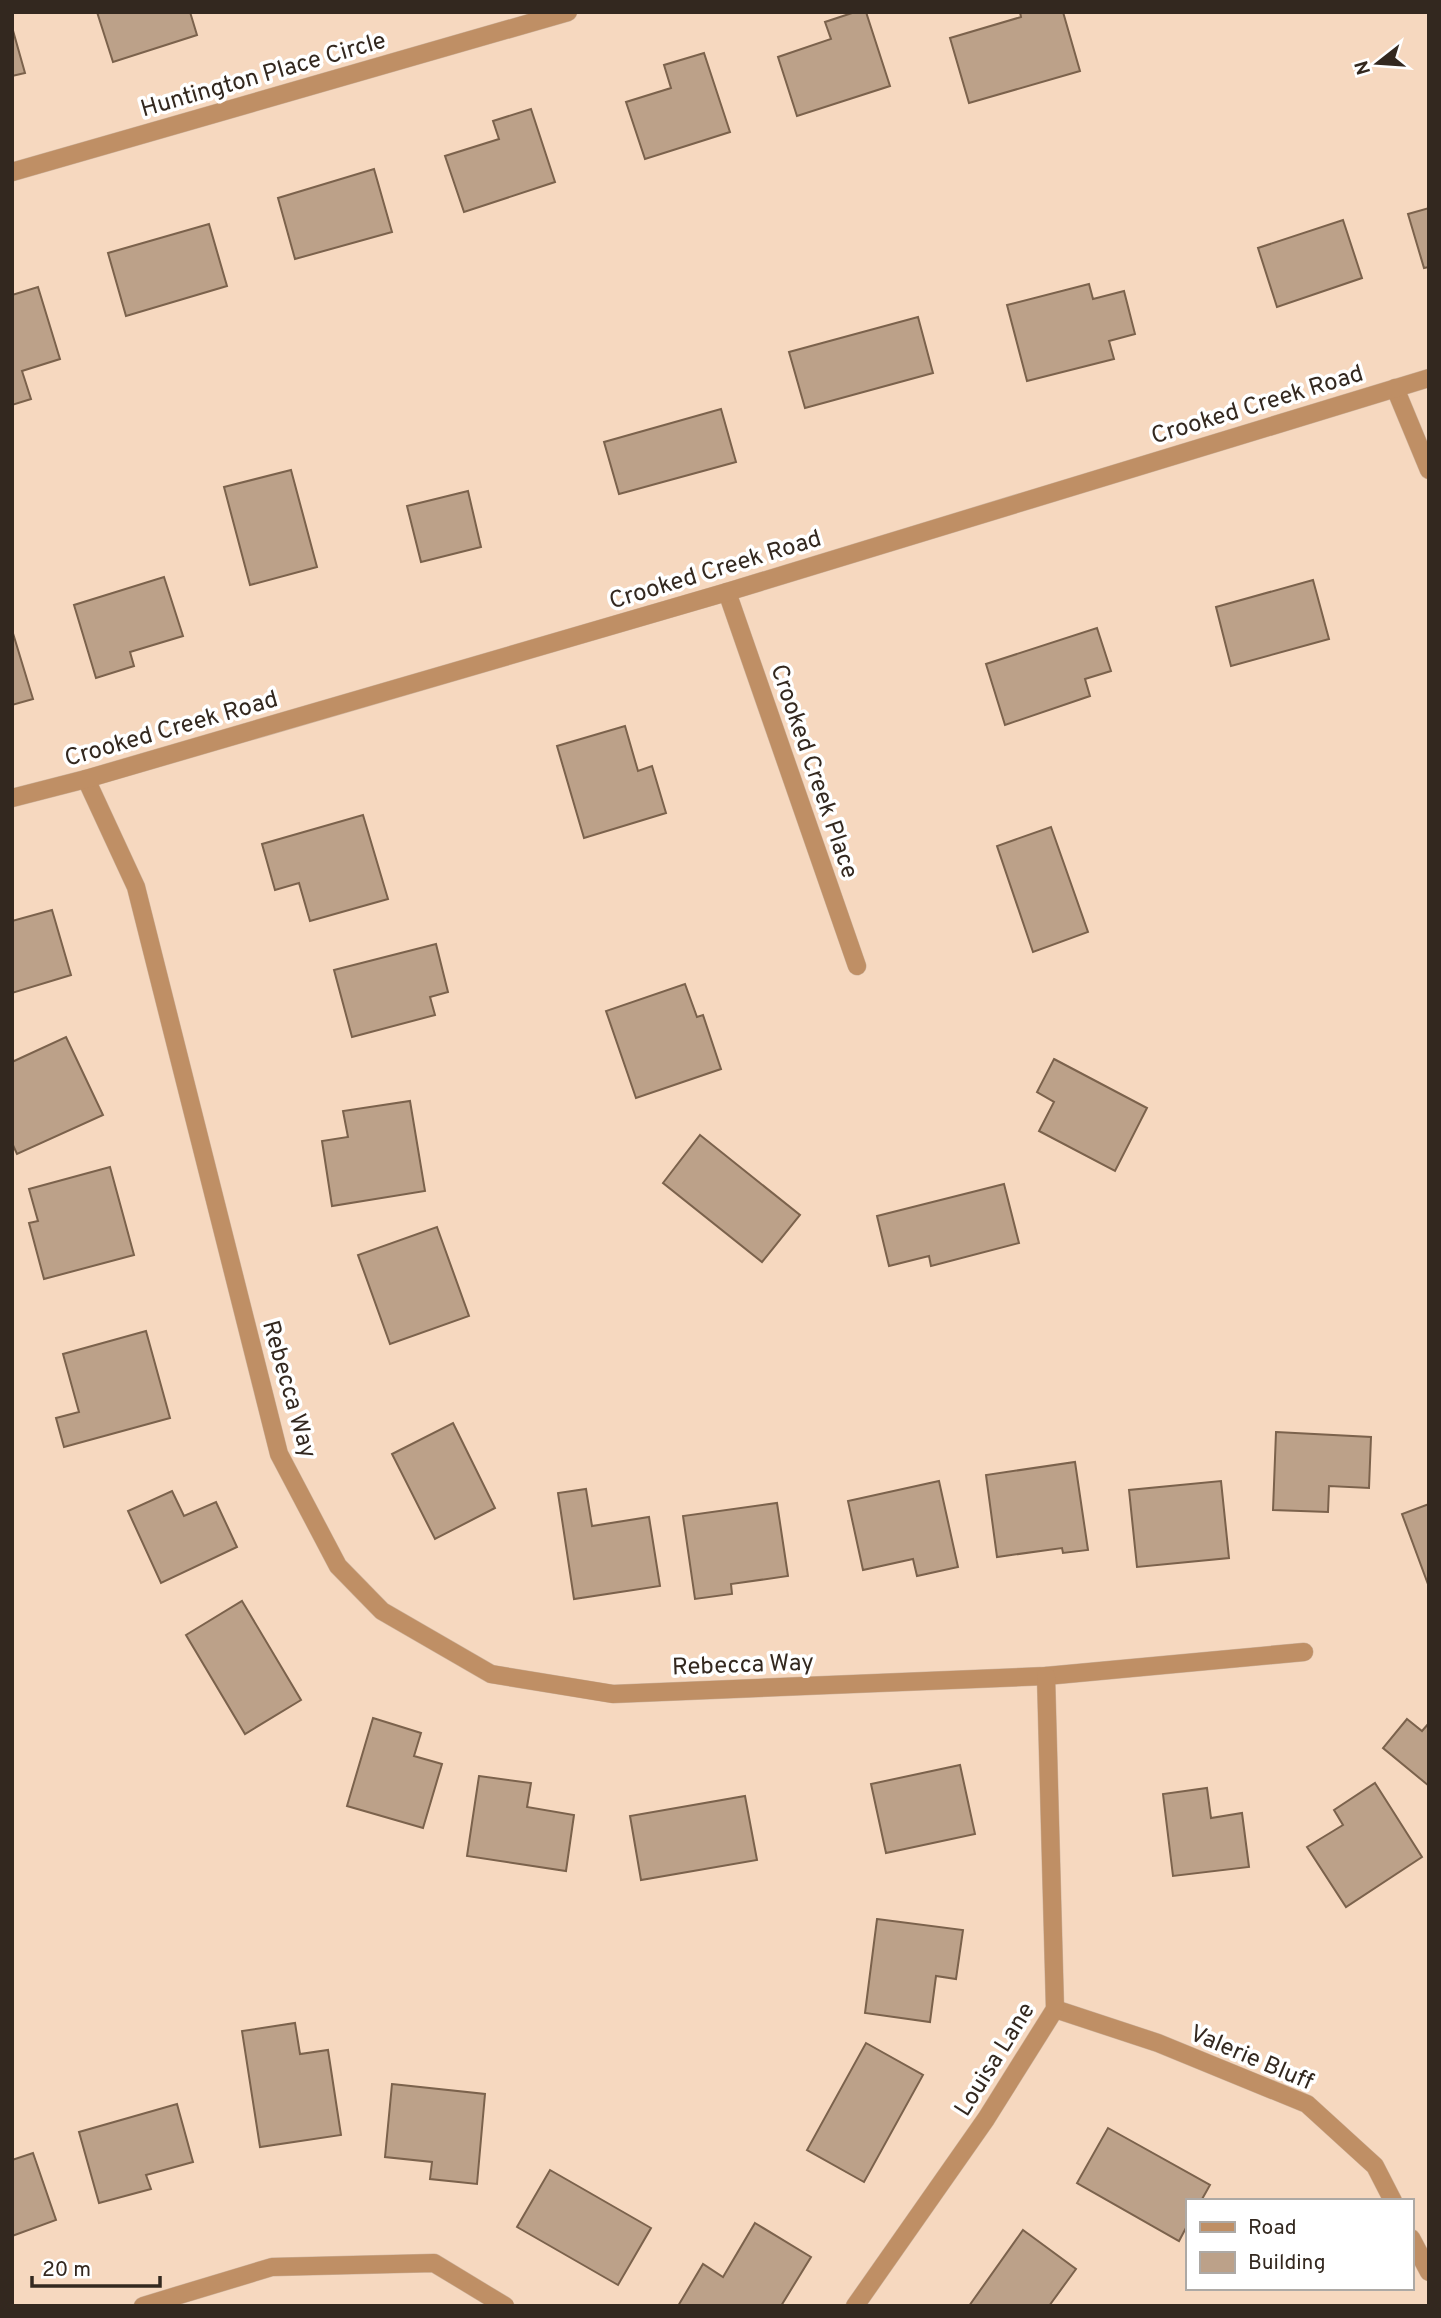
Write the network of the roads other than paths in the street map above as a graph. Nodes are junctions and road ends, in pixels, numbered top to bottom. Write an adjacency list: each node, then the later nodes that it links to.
1 (568, 12): 2 (street, Huntington Place Circle)
2 (12, 172)
3 (1429, 378): 4 (street, Crooked Creek Road)
4 (1395, 388): 5 (street); 6 (street, Crooked Creek Road)
5 (1429, 470)
6 (727, 592): 7 (street, Crooked Creek Road); 9 (street, Crooked Creek Place)
7 (86, 779): 8 (street, Crooked Creek Road); 11 (street, Rebecca Way)
8 (12, 798)
9 (857, 966)
10 (1304, 1652): 11 (street, Rebecca Way)
11 (1046, 1676): 12 (street, Louisa Lane)
12 (1055, 2009): 13 (street, Valerie Bluff); 18 (street, Louisa Lane)
13 (1392, 2199)
14 (1413, 2242): 15 (street)
15 (1429, 2272)
16 (143, 2306): 17 (street)
17 (505, 2306)
18 (855, 2306)

